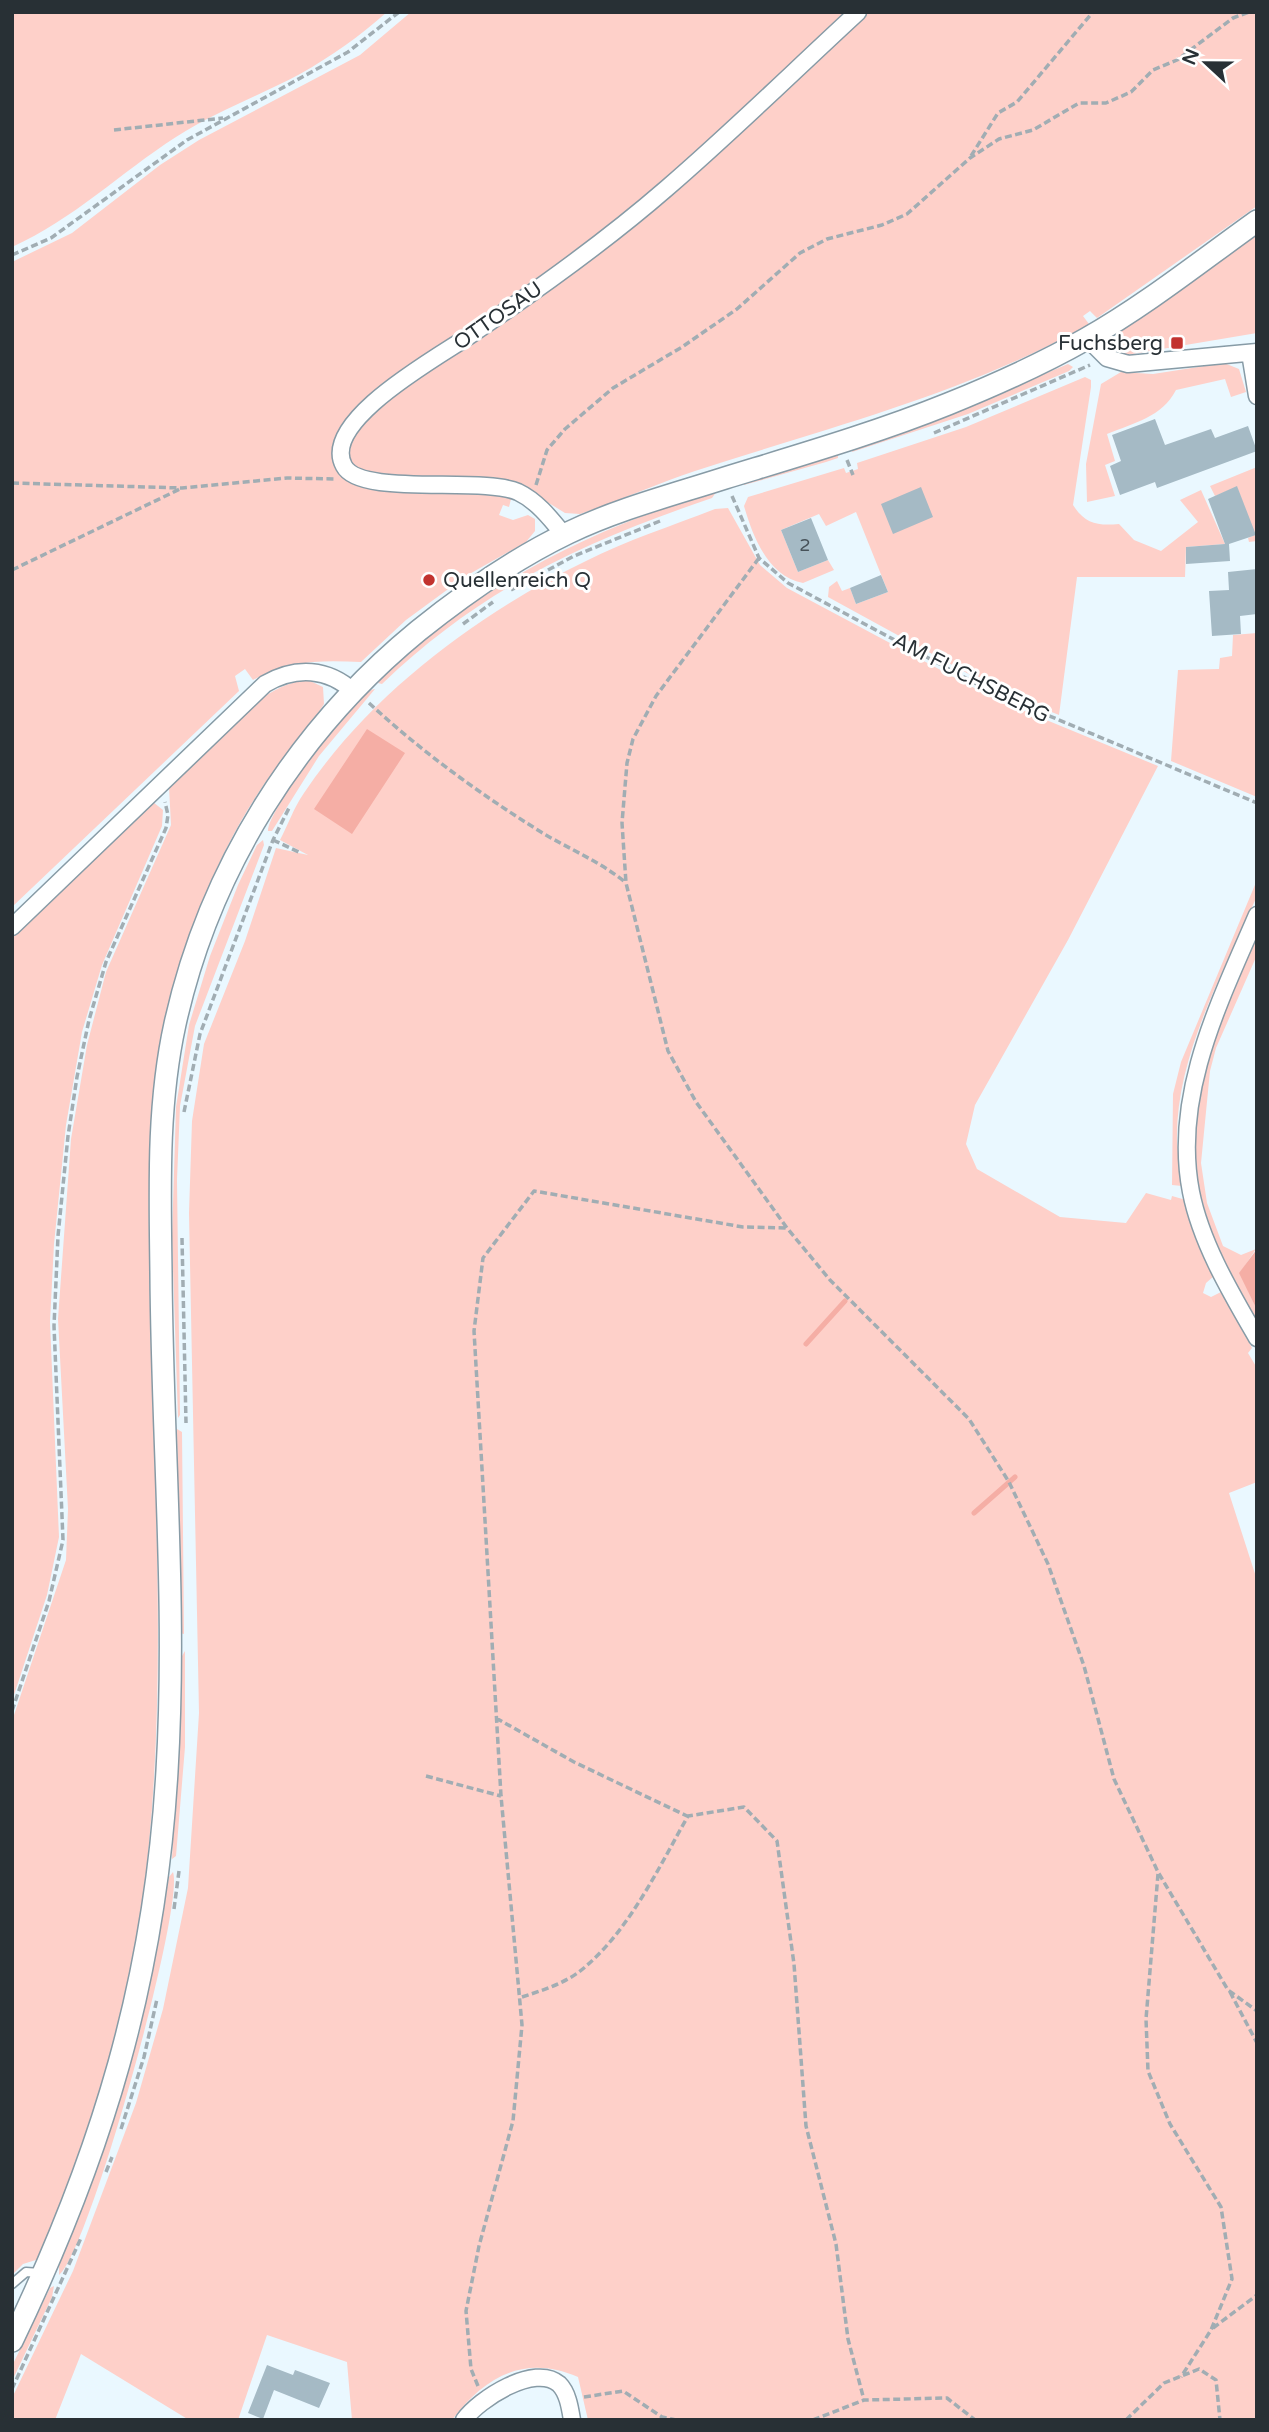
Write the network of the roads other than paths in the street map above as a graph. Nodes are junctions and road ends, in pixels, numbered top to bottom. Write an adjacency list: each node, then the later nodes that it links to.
1 (858, 12): 6 (street, OTTOSAU)
2 (1257, 221): 3 (main road)
3 (1087, 338): 4 (street); 6 (main road)
4 (1253, 352): 5 (street)
5 (1257, 396)
6 (564, 535): 7 (main road)
7 (361, 698): 9 (street); 11 (main road)
8 (1257, 915): 10 (street)
9 (12, 927)
10 (1257, 1338)
11 (43, 2274): 12 (lane); 13 (main road)
12 (12, 2284)
13 (12, 2341)
14 (464, 2420): 15 (street)
15 (572, 2420)

